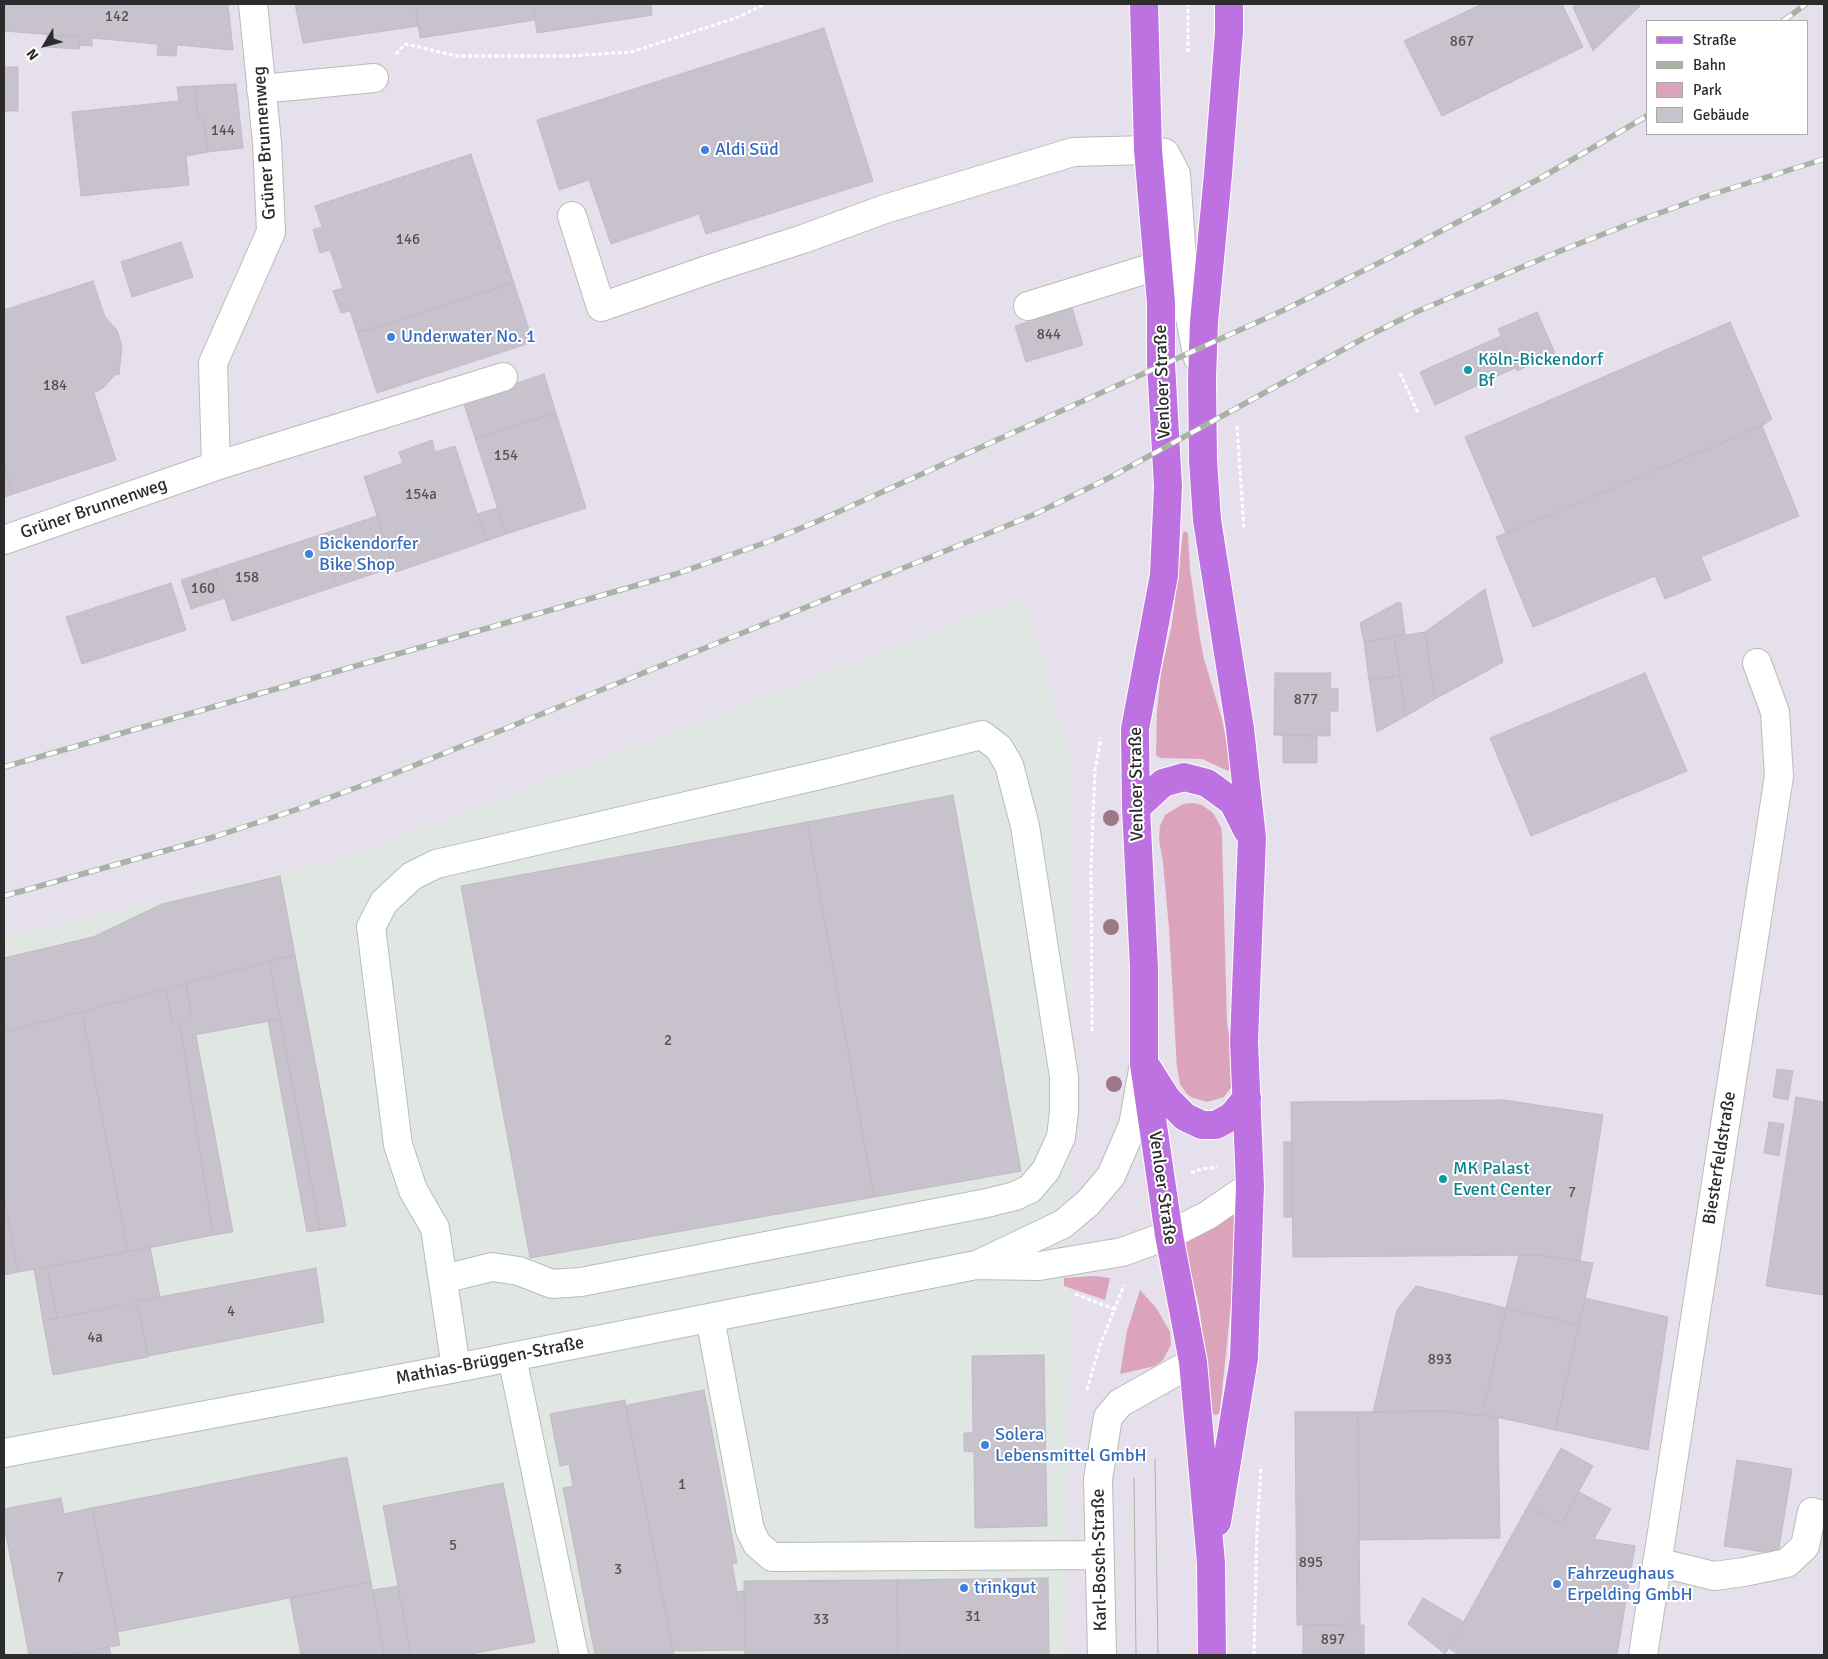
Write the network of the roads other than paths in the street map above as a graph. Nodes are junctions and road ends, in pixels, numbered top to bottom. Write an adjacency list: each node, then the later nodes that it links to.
1 (253, 4): 5 (street, Grüner Brunnenweg)
2 (1144, 4): 6 (main road, Venloer Straße)
3 (1229, 4): 11 (main road, Venloer Straße)
4 (374, 78): 5 (street)
5 (262, 89): 12 (street, Grüner Brunnenweg)
6 (1148, 150): 7 (street); 8 (main road, Venloer Straße); 11 (street)
7 (572, 216)
8 (1157, 266): 9 (street); 15 (main road, Venloer Straße)
9 (1028, 306)
10 (503, 377): 12 (street)
11 (1202, 379): 16 (main road, Venloer Straße)
12 (216, 466): 13 (street, Grüner Brunnenweg)
13 (4, 540)
14 (1757, 664): 30 (street, Biesterfeldstraße)
15 (1136, 808): 16 (main road); 17 (main road, Venloer Straße)
16 (1252, 838): 18 (main road, Venloer Straße)
17 (1144, 1064): 18 (main road); 20 (main road, Venloer Straße); 21 (street, Mathias-Brüggen-Straße)
18 (1247, 1098): 19 (main road, Venloer Straße)
19 (1249, 1175): 20 (street, Mathias-Brüggen-Straße); 31 (main road, Venloer Straße)
20 (1168, 1235): 21 (street, Mathias-Brüggen-Straße); 25 (main road, Venloer Straße)
21 (976, 1265): 23 (street, Mathias-Brüggen-Straße)
22 (443, 1279): 22 (street); 26 (street)
23 (710, 1318): 24 (street, Mathias-Brüggen-Straße); 29 (street)
24 (512, 1356): 26 (street, Mathias-Brüggen-Straße); 32 (street)
25 (1193, 1362): 29 (street, Karl-Bosch-Straße); 31 (main road, Venloer Straße)
26 (456, 1368): 27 (street, Mathias-Brüggen-Straße)
27 (4, 1453)
28 (1824, 1514): 30 (street)
29 (1100, 1555): 33 (street, Karl-Bosch-Straße)
30 (1657, 1562): 35 (street, Biesterfeldstraße)
31 (1210, 1563): 34 (main road, Venloer Straße)
32 (574, 1655)
33 (1102, 1655)
34 (1212, 1655)
35 (1643, 1655)

